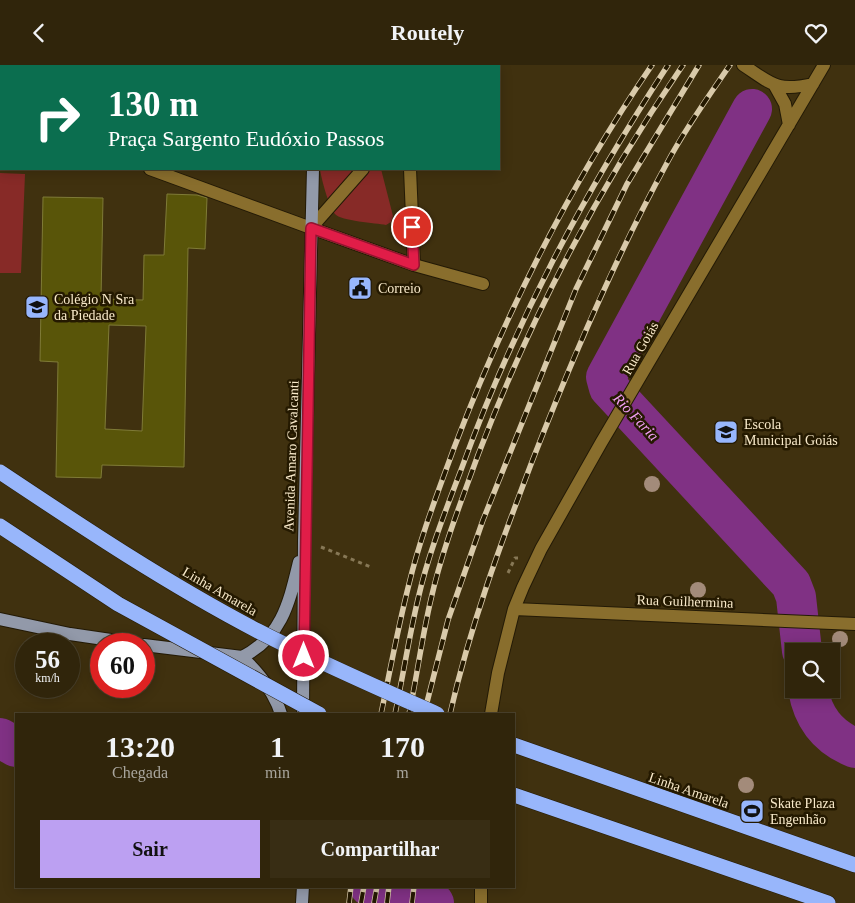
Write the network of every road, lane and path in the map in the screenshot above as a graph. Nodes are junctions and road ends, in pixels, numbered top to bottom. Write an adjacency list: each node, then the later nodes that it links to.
1 (742, 65): 4 (main road)
2 (824, 65): 3 (main road, Rua Goiás)
3 (813, 84): 4 (main road); 5 (main road, Rua Goiás)
4 (775, 86): 5 (main road)
5 (789, 125): 17 (main road, Rua Goiás)
6 (153, 170): 10 (main road)
7 (313, 170): 10 (main road, Avenida Amaro Cavalcanti)
8 (362, 170): 10 (main road)
9 (410, 170): 11 (main road)
10 (311, 228): 11 (main road); 15 (main road, Avenida Amaro Cavalcanti)
11 (414, 265): 12 (main road)
12 (484, 284)
13 (0, 472): 26 (highway, Linha Amarela, bridge)
14 (0, 526): 25 (highway, bridge)
15 (304, 540): 16 (path); 22 (main road); 24 (main road, Avenida Amaro Cavalcanti)
16 (371, 567)
17 (514, 609): 19 (main road, Rua Guilhermina); 27 (main road, Rua Goiás)
18 (0, 619): 20 (main road)
19 (855, 624)
20 (90, 637)
21 (155, 646): 22 (main road)
22 (242, 657): 23 (main road)
23 (281, 713)
24 (303, 713)
25 (317, 713)
26 (434, 713)
27 (491, 713)
28 (515, 745): 30 (highway, Linha Amarela)
29 (515, 795): 33 (highway)
30 (855, 865)
31 (302, 888): 32 (main road)
32 (302, 903)
33 (828, 903)

